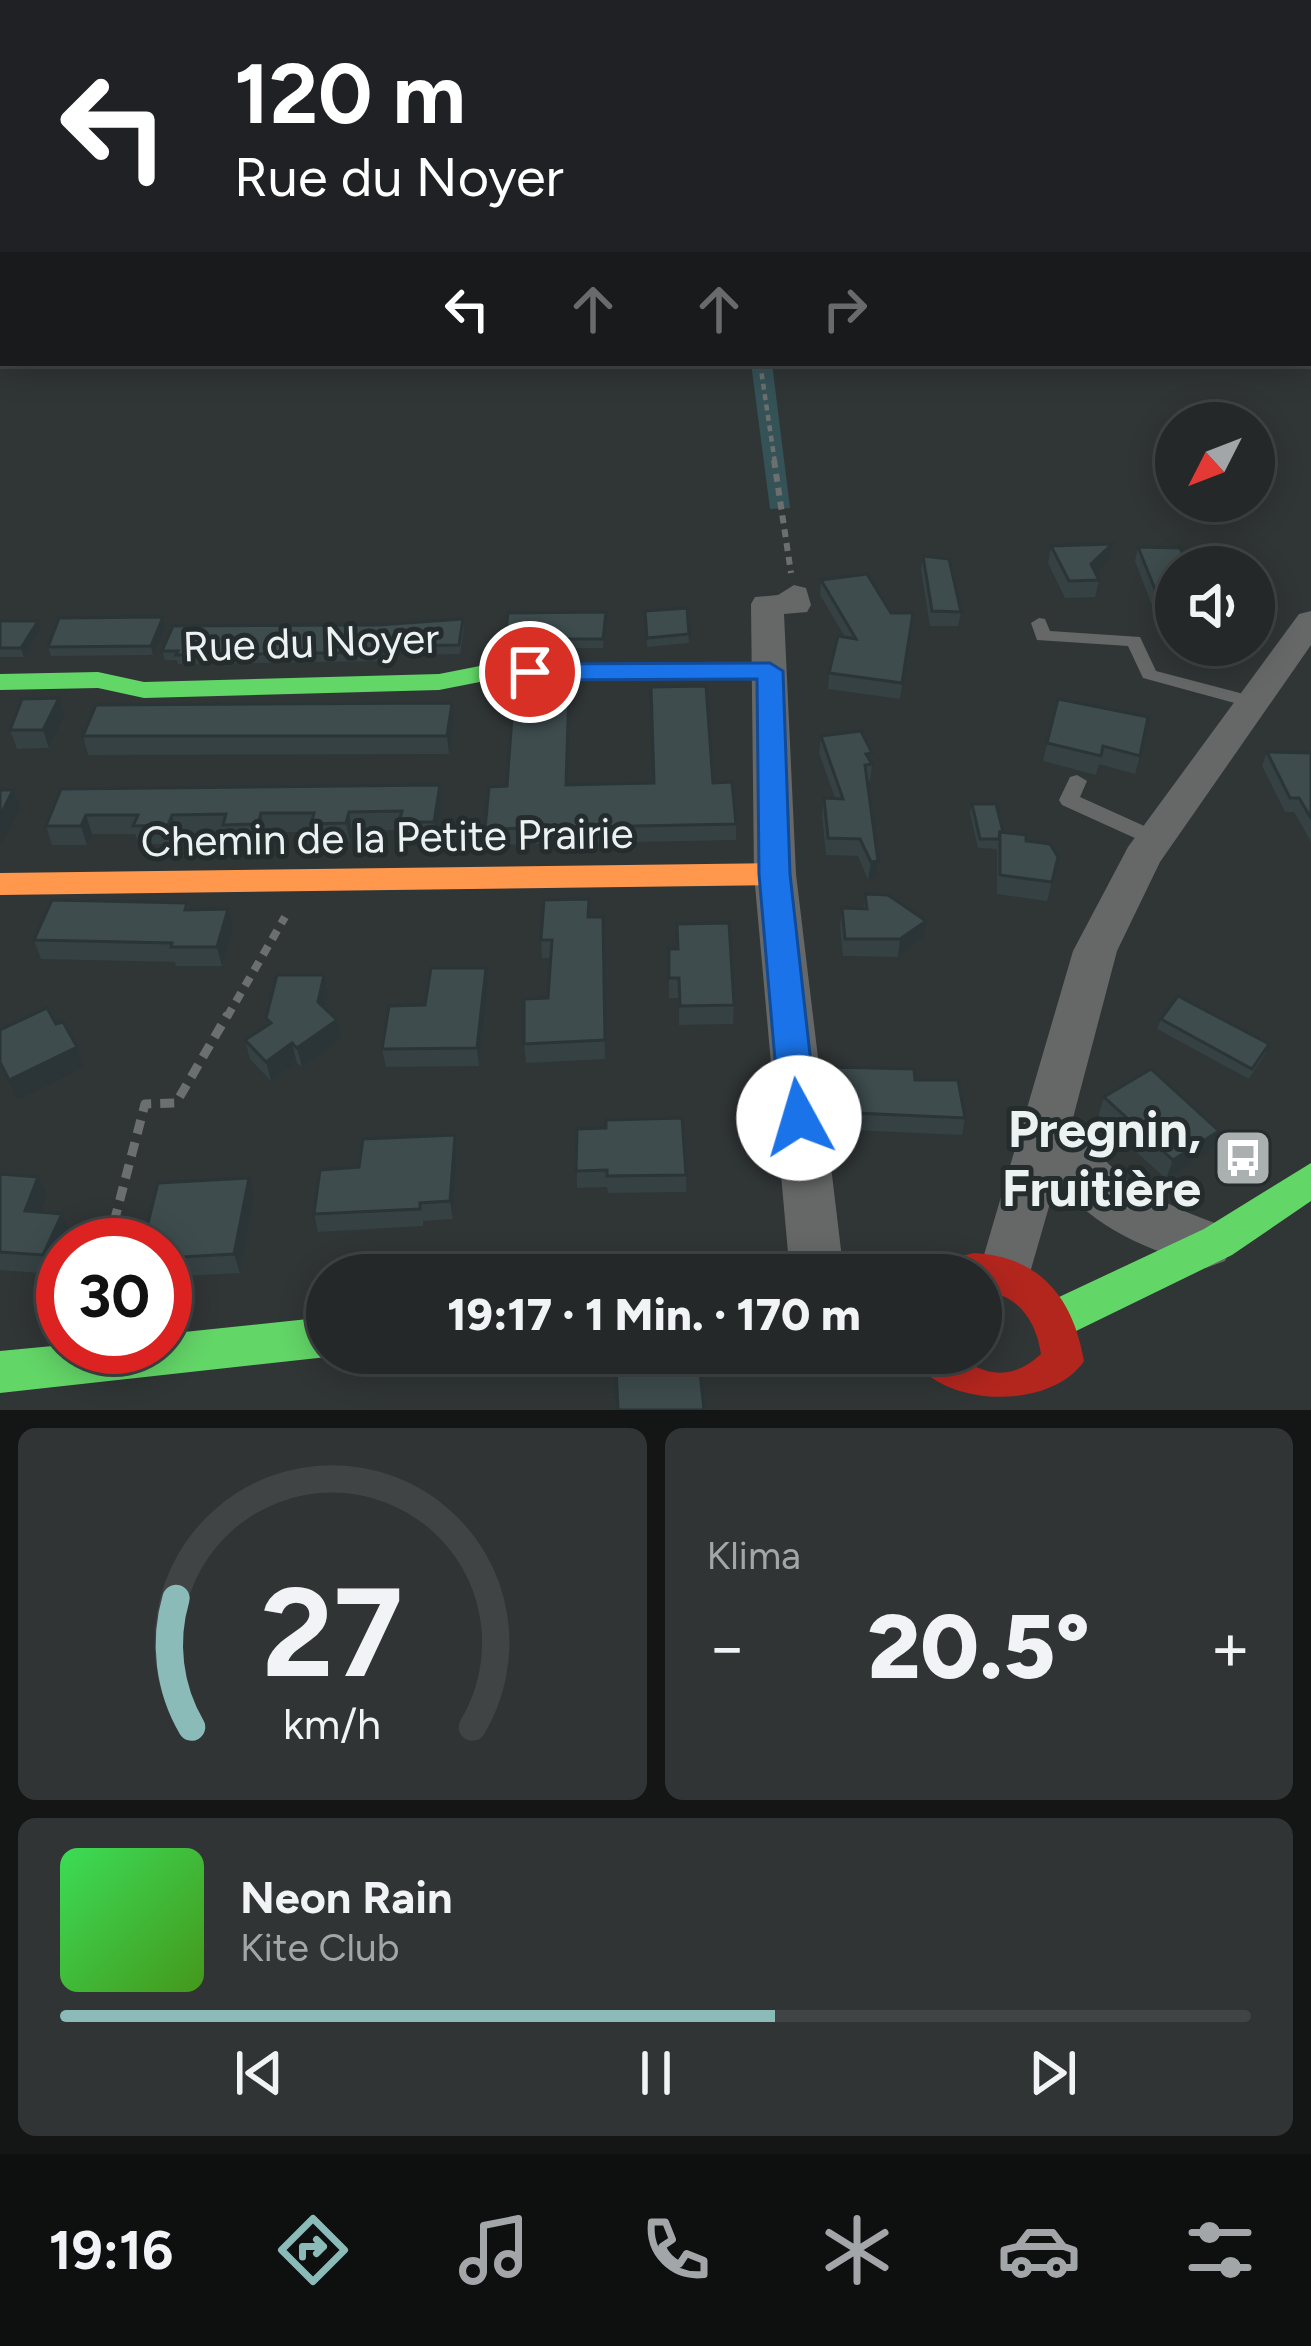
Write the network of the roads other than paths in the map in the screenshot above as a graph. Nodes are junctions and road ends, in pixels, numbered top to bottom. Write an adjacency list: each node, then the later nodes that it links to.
1 (794, 595): 4 (street)
2 (1311, 621): 6 (street)
3 (1040, 623): 6 (lane)
4 (770, 671): 5 (street, Rue du Noyer); 9 (street)
5 (0, 682)
6 (1253, 702): 8 (street)
7 (1077, 781): 8 (lane)
8 (1154, 839): 11 (street)
9 (775, 874): 10 (street, Chemin de la Petite Prairie); 14 (street)
10 (0, 884)
11 (1050, 1123): 13 (street); 16 (street)
12 (1311, 1180): 13 (street)
13 (1210, 1245): 17 (street)
14 (815, 1254)
15 (1002, 1272): 16 (street)
16 (1006, 1272): 17 (street)
17 (1057, 1318): 21 (street)
18 (306, 1338): 19 (street)
19 (0, 1372)
20 (945, 1374): 21 (street)
21 (981, 1404)

